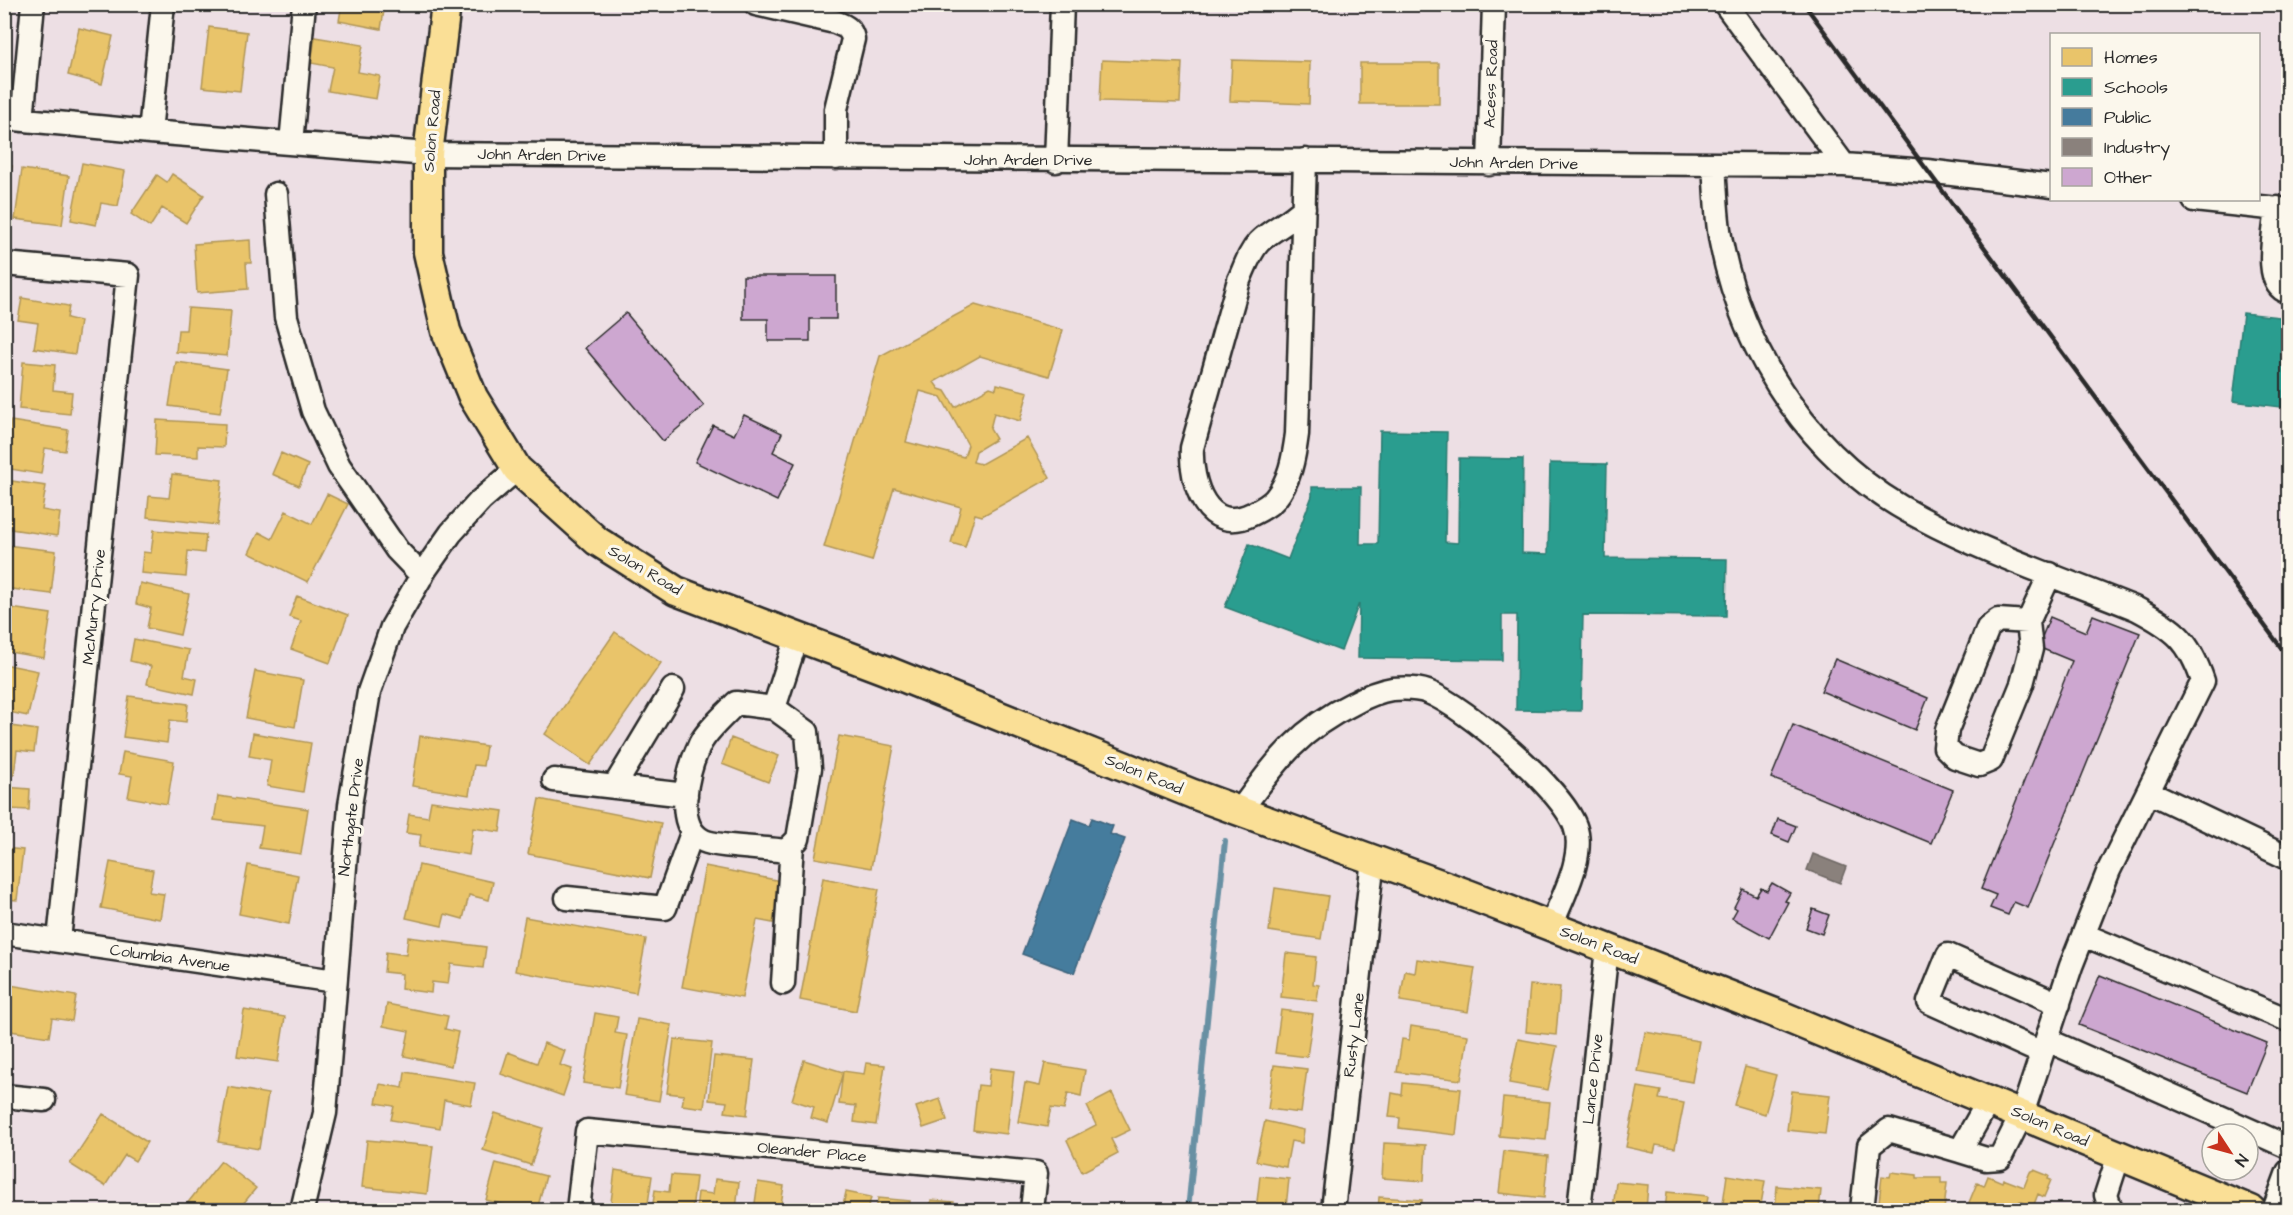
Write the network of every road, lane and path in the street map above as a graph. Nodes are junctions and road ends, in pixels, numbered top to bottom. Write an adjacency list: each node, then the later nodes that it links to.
1 (33, 4): 9 (street)
2 (164, 4): 10 (street)
3 (304, 4): 11 (street)
4 (446, 4): 12 (main road, Solon Road)
5 (756, 4): 13 (street)
6 (1062, 4): 15 (street)
7 (1494, 4): 16 (street, Acess Road)
8 (1725, 4): 18 (street)
9 (13, 119): 10 (street, John Arden Drive)
10 (150, 132): 11 (street, John Arden Drive)
11 (291, 143): 12 (street, John Arden Drive)
12 (428, 154): 13 (street, John Arden Drive); 26 (main road, Solon Road)
13 (836, 158): 15 (street, John Arden Drive)
14 (1305, 160): 15 (street, John Arden Drive); 16 (street, John Arden Drive); 22 (street)
15 (1056, 161)
16 (1489, 164): 17 (street, John Arden Drive)
17 (1714, 165): 18 (street, John Arden Drive); 27 (street)
18 (1844, 165): 19 (street, John Arden Drive)
19 (2050, 186)
20 (276, 194): 28 (street)
21 (2204, 201): 23 (street)
22 (1304, 208): 22 (street)
23 (2283, 209): 25 (street)
24 (4, 264): 46 (street, McMurry Drive)
25 (2289, 292)
26 (517, 469): 28 (street, Northgate Drive); 30 (main road, Solon Road)
27 (2050, 574): 29 (street); 35 (street)
28 (422, 576): 48 (street, Northgate Drive)
29 (2028, 622): 29 (street)
30 (797, 637): 32 (street); 37 (main road, Solon Road)
31 (673, 689): 34 (street)
32 (774, 708): 36 (street); 39 (street)
33 (554, 780): 34 (street)
34 (614, 787): 36 (street)
35 (2149, 792): 40 (street); 45 (street)
36 (686, 795): 38 (street)
37 (1240, 811): 41 (main road, Solon Road); 43 (street)
38 (692, 833): 39 (street); 42 (street)
39 (792, 845): 49 (street)
40 (2289, 858)
41 (1373, 860): 43 (main road, Solon Road); 65 (street, Rusty Lane)
42 (567, 898)
43 (1551, 926): 47 (main road, Solon Road)
44 (4, 933): 46 (street, Columbia Avenue)
45 (2084, 935): 50 (street); 51 (street)
46 (59, 940): 48 (street, Columbia Avenue)
47 (1606, 948): 55 (main road, Solon Road); 66 (street, Lance Drive)
48 (335, 981): 62 (street, Northgate Drive)
49 (783, 982)
50 (2059, 1004): 52 (street); 52 (street)
51 (2289, 1020)
52 (2044, 1047): 56 (street); 57 (street)
53 (4, 1096): 54 (street)
54 (44, 1100)
55 (1989, 1100): 56 (main road, Solon Road); 58 (street)
56 (2022, 1114): 58 (street); 59 (main road, Solon Road)
57 (2289, 1147)
58 (1959, 1151): 67 (street)
59 (2119, 1155): 61 (street); 68 (main road, Solon Road)
60 (2289, 1172): 69 (street)
61 (2109, 1203)
62 (302, 1210)
63 (579, 1210): 64 (street, Oleander Place)
64 (1032, 1210)
65 (1333, 1210)
66 (1579, 1210)
67 (1862, 1210)
68 (2251, 1210)
69 (2274, 1210)

